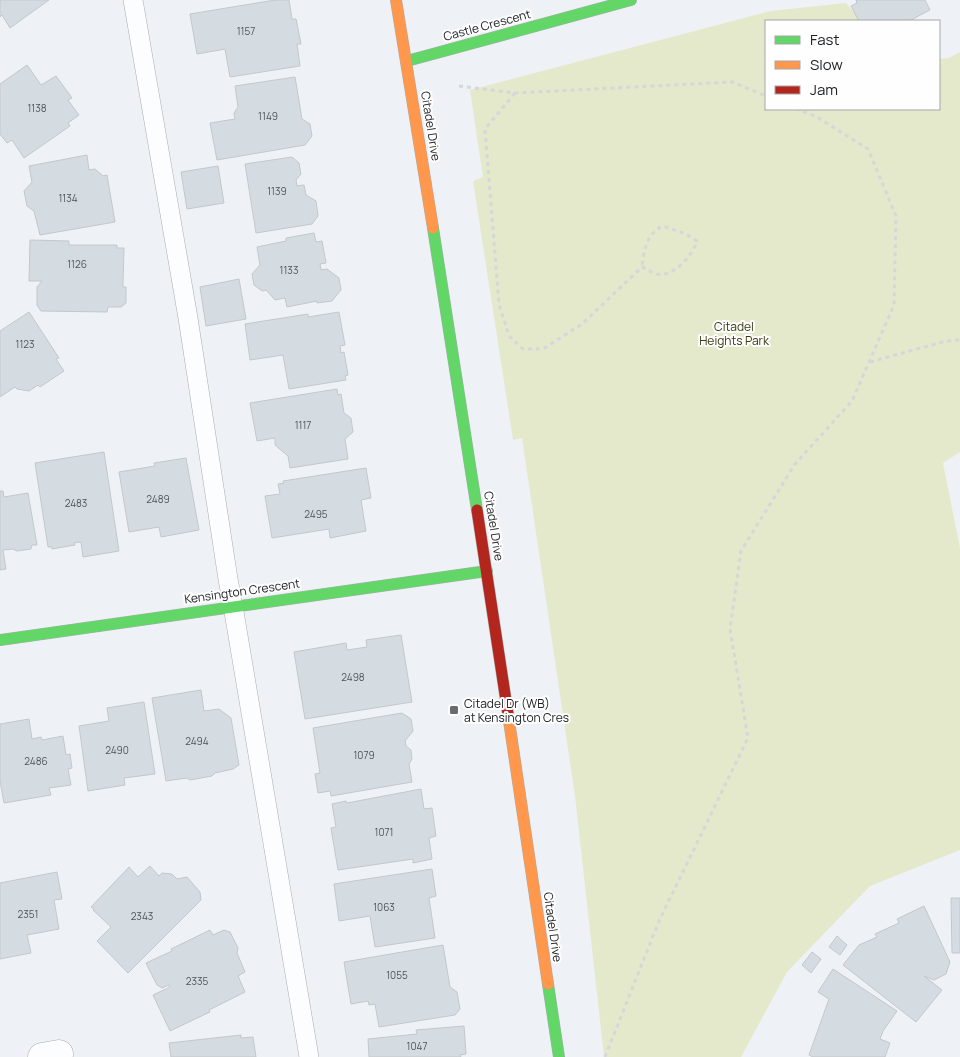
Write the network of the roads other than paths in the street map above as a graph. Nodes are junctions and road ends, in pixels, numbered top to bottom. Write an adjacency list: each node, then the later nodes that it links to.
1 (133, 0): 6 (lane)
2 (396, 0): 4 (street, Citadel Drive)
3 (631, 0): 4 (street, Castle Crescent)
4 (407, 61): 5 (street, Citadel Drive)
5 (487, 571): 6 (street, Kensington Crescent); 9 (street, Citadel Drive)
6 (233, 606): 7 (street, Kensington Crescent); 8 (lane)
7 (0, 640)
8 (308, 1057)
9 (558, 1057)

